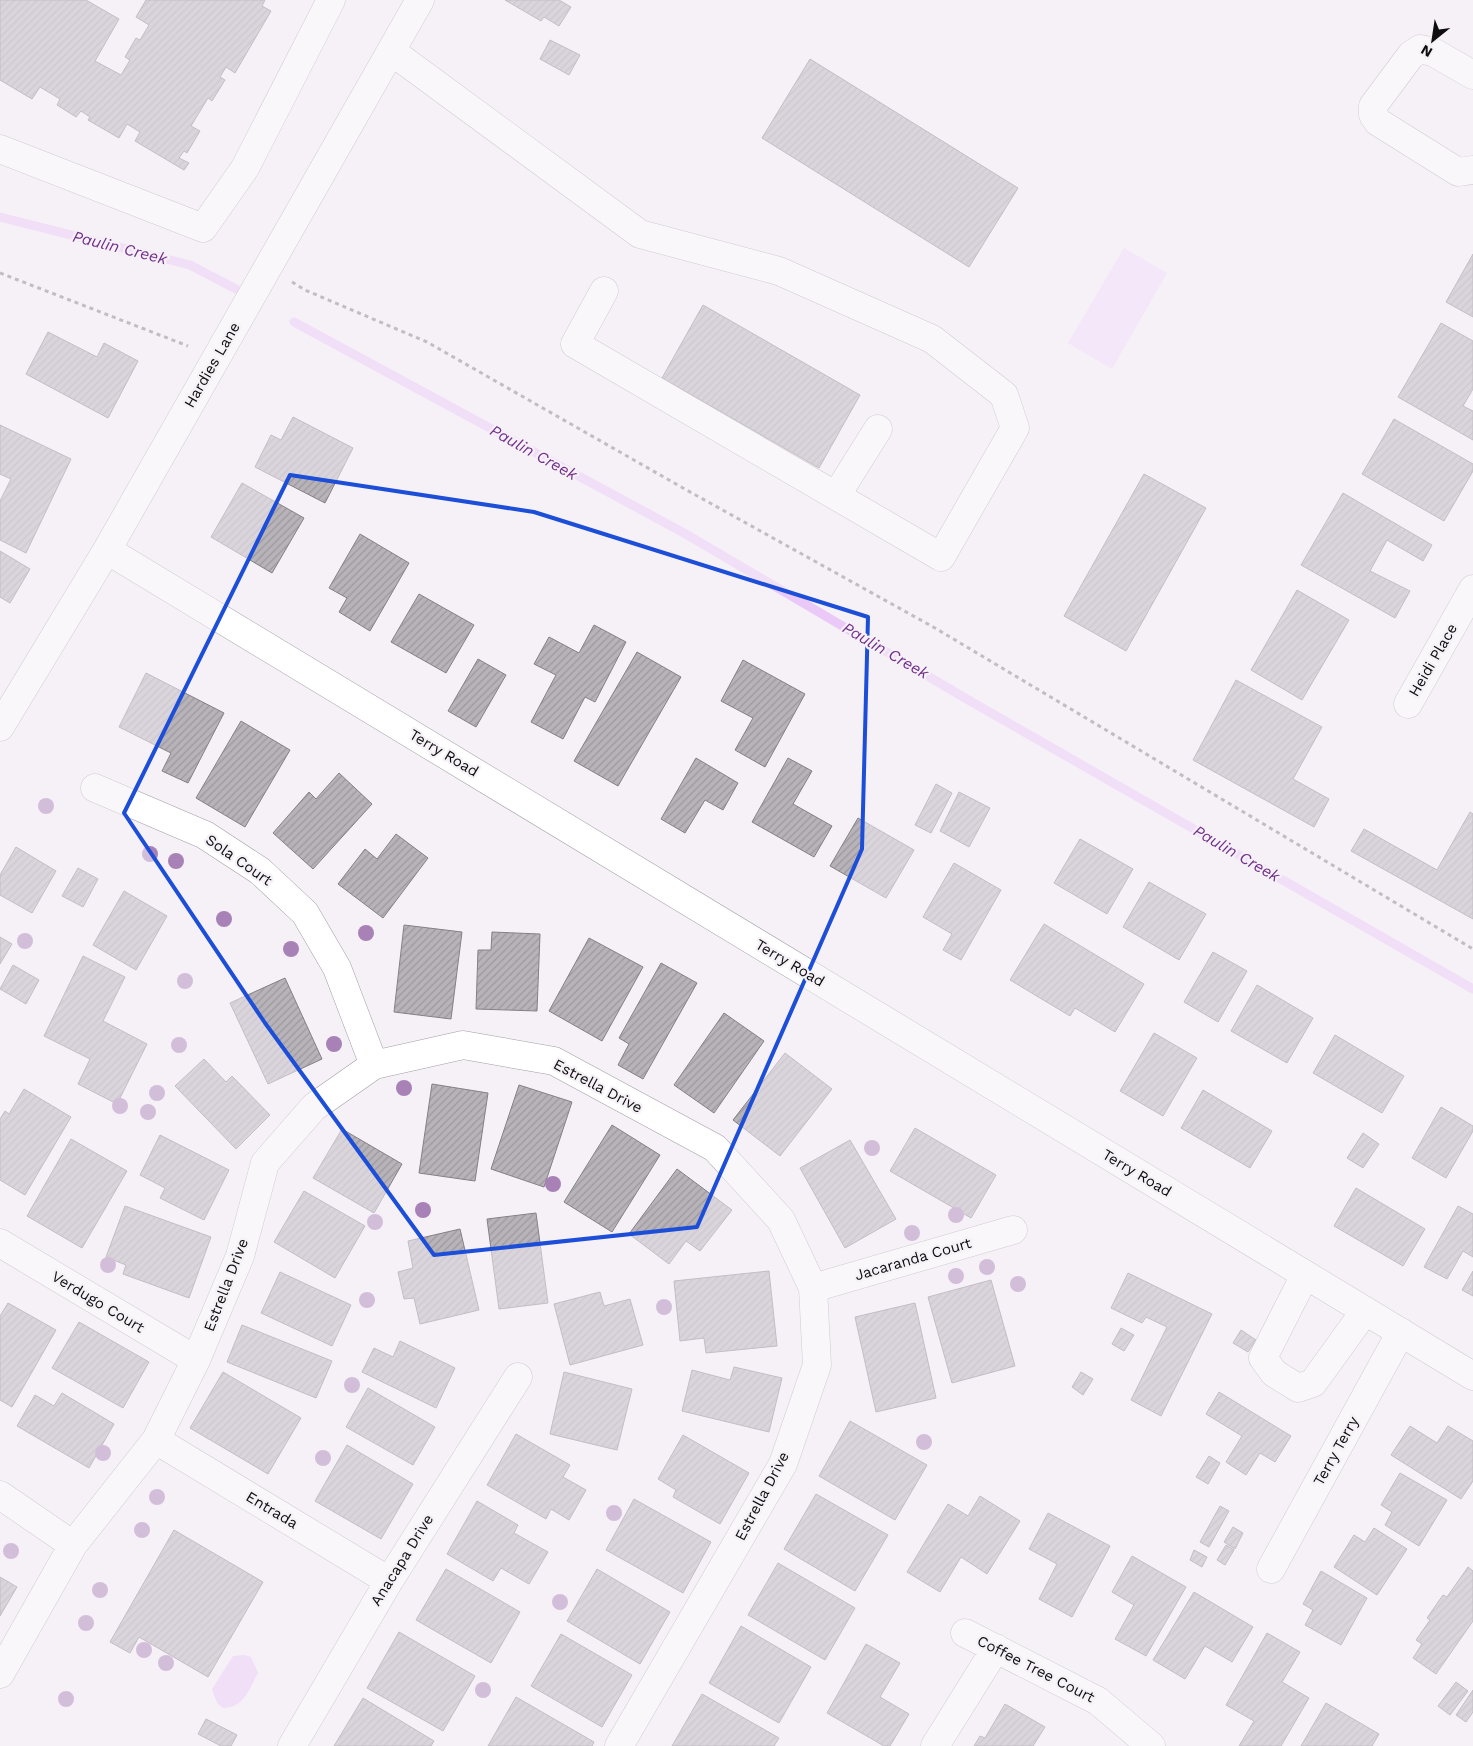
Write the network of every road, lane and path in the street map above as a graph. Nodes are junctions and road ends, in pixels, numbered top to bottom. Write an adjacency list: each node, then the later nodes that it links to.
1 (331, 0): 5 (street)
2 (420, 0): 3 (street, Hardies Lane)
3 (391, 51): 7 (street, Hardies Lane); 12 (street)
4 (1473, 75): 6 (street)
5 (0, 149)
6 (1473, 170)
7 (268, 268): 10 (street, Hardies Lane); 18 (path)
8 (0, 273): 10 (path)
9 (604, 291): 12 (street)
10 (217, 355): 13 (street, Hardies Lane)
11 (878, 429): 12 (street)
12 (836, 496)
13 (107, 550): 16 (street, Hardies Lane); 22 (street, Terry Road)
14 (1473, 590): 15 (street, Heidi Place)
15 (1408, 704)
16 (0, 727)
17 (95, 788): 19 (street, Sola Court)
18 (1473, 949)
19 (374, 1066): 23 (street, Estrella Drive); 26 (street, Estrella Drive)
20 (1013, 1230): 23 (street, Jacaranda Court)
21 (0, 1243): 26 (street, Verdugo Court)
22 (1306, 1275): 24 (street, Terry Road); 24 (street)
23 (813, 1288): 38 (street, Estrella Drive)
24 (1365, 1311): 25 (street, Terry Road)
25 (1401, 1332): 27 (street, Terry Road); 32 (street, Terry Terry)
26 (196, 1360): 29 (street, Estrella Drive)
27 (1473, 1376)
28 (518, 1377): 33 (street, Anacapa Drive)
29 (156, 1440): 31 (street, Estrella Drive); 33 (street, Entrada)
30 (0, 1496): 31 (street)
31 (73, 1545): 36 (street, Estrella Drive)
32 (1271, 1570)
33 (389, 1581): 37 (street, Anacapa Drive)
34 (965, 1633): 35 (street, Coffee Tree Court)
35 (996, 1648): 39 (street); 40 (street, Coffee Tree Court)
36 (0, 1674)
37 (292, 1746)
38 (619, 1746)
39 (935, 1746)
40 (1151, 1746)

